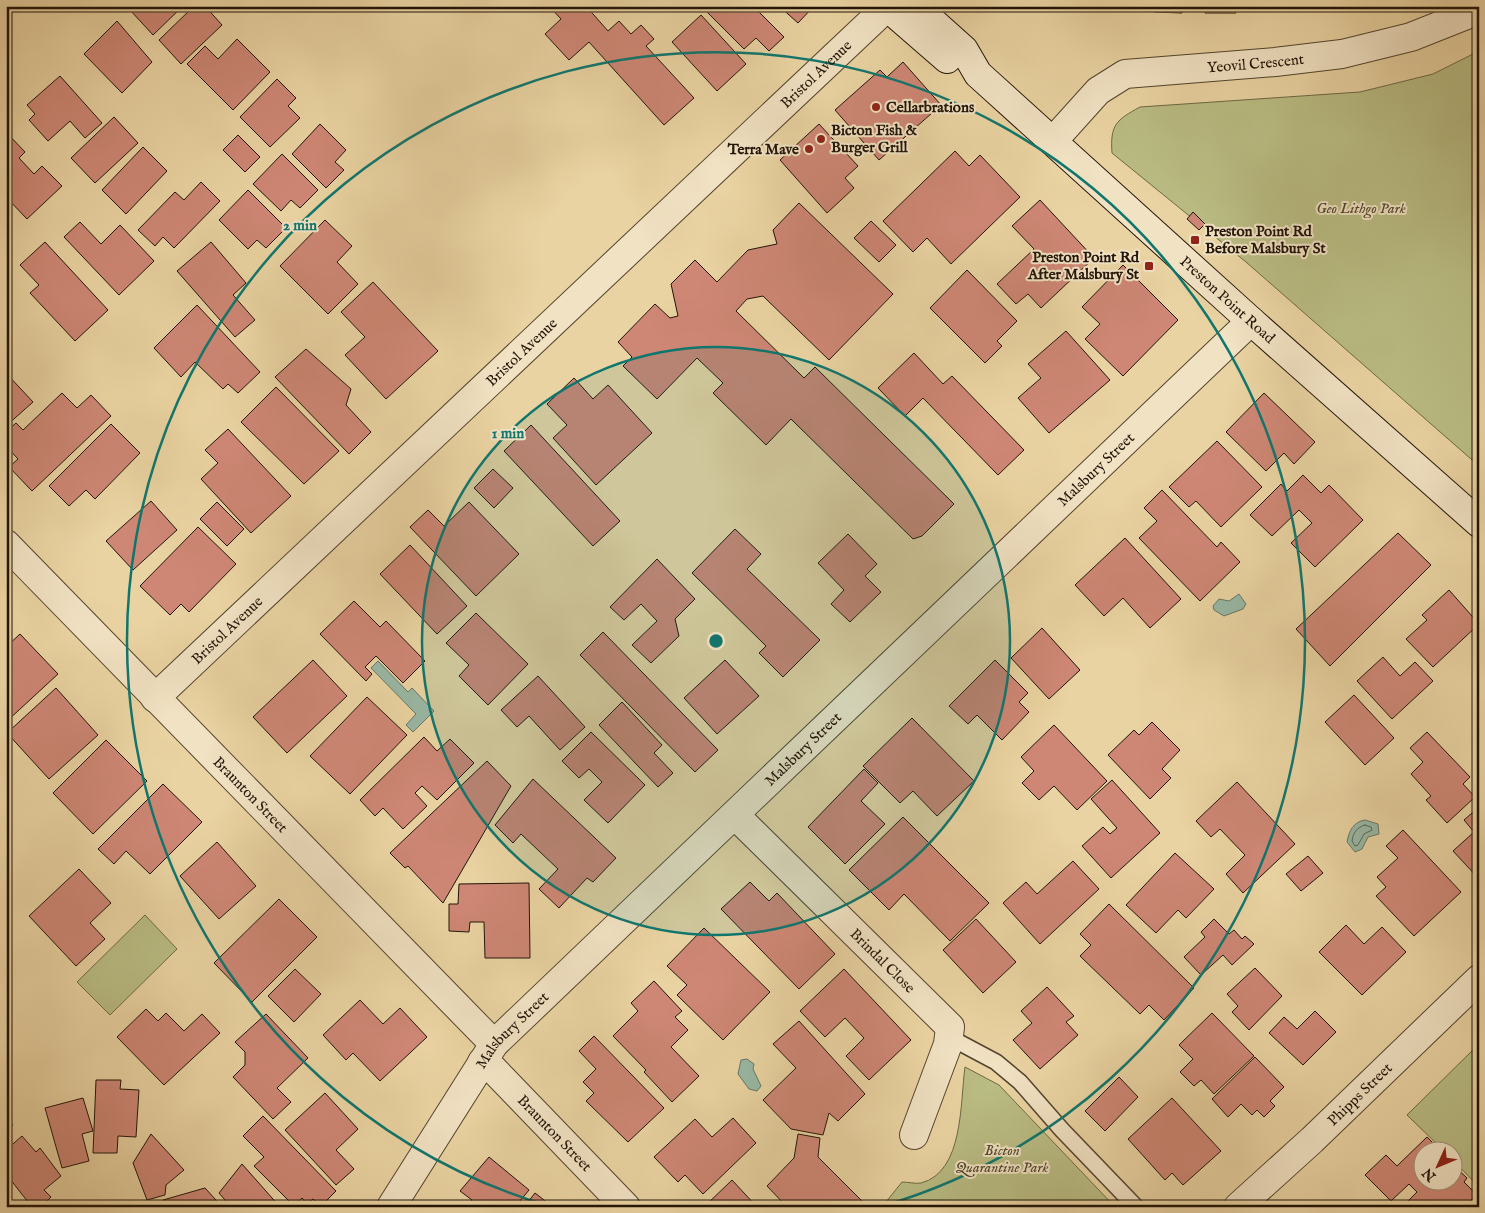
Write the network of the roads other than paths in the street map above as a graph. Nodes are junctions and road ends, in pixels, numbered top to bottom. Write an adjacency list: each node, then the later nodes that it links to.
1 (886, 6): 2 (street); 4 (street, Preston Point Road); 9 (street, Bristol Avenue)
2 (916, 7): 4 (street, Preston Point Road)
3 (1479, 10): 5 (street, Yeovil Crescent)
4 (978, 74): 5 (street, Preston Point Road)
5 (1053, 141): 6 (street, Preston Point Road)
6 (1251, 321): 7 (street, Preston Point Road); 10 (street, Malsbury Street)
7 (1479, 523)
8 (6, 544): 9 (street, Braunton Street)
9 (156, 698): 13 (street, Braunton Street)
10 (736, 816): 12 (street, Brindal Close); 13 (street, Malsbury Street)
11 (1479, 979): 18 (street, Phipps Street)
12 (949, 1037): 14 (street); 17 (lane)
13 (488, 1053): 15 (street, Malsbury Street); 16 (street, Braunton Street)
14 (914, 1134)
15 (391, 1207)
16 (626, 1207)
17 (1136, 1207)
18 (1238, 1207)

